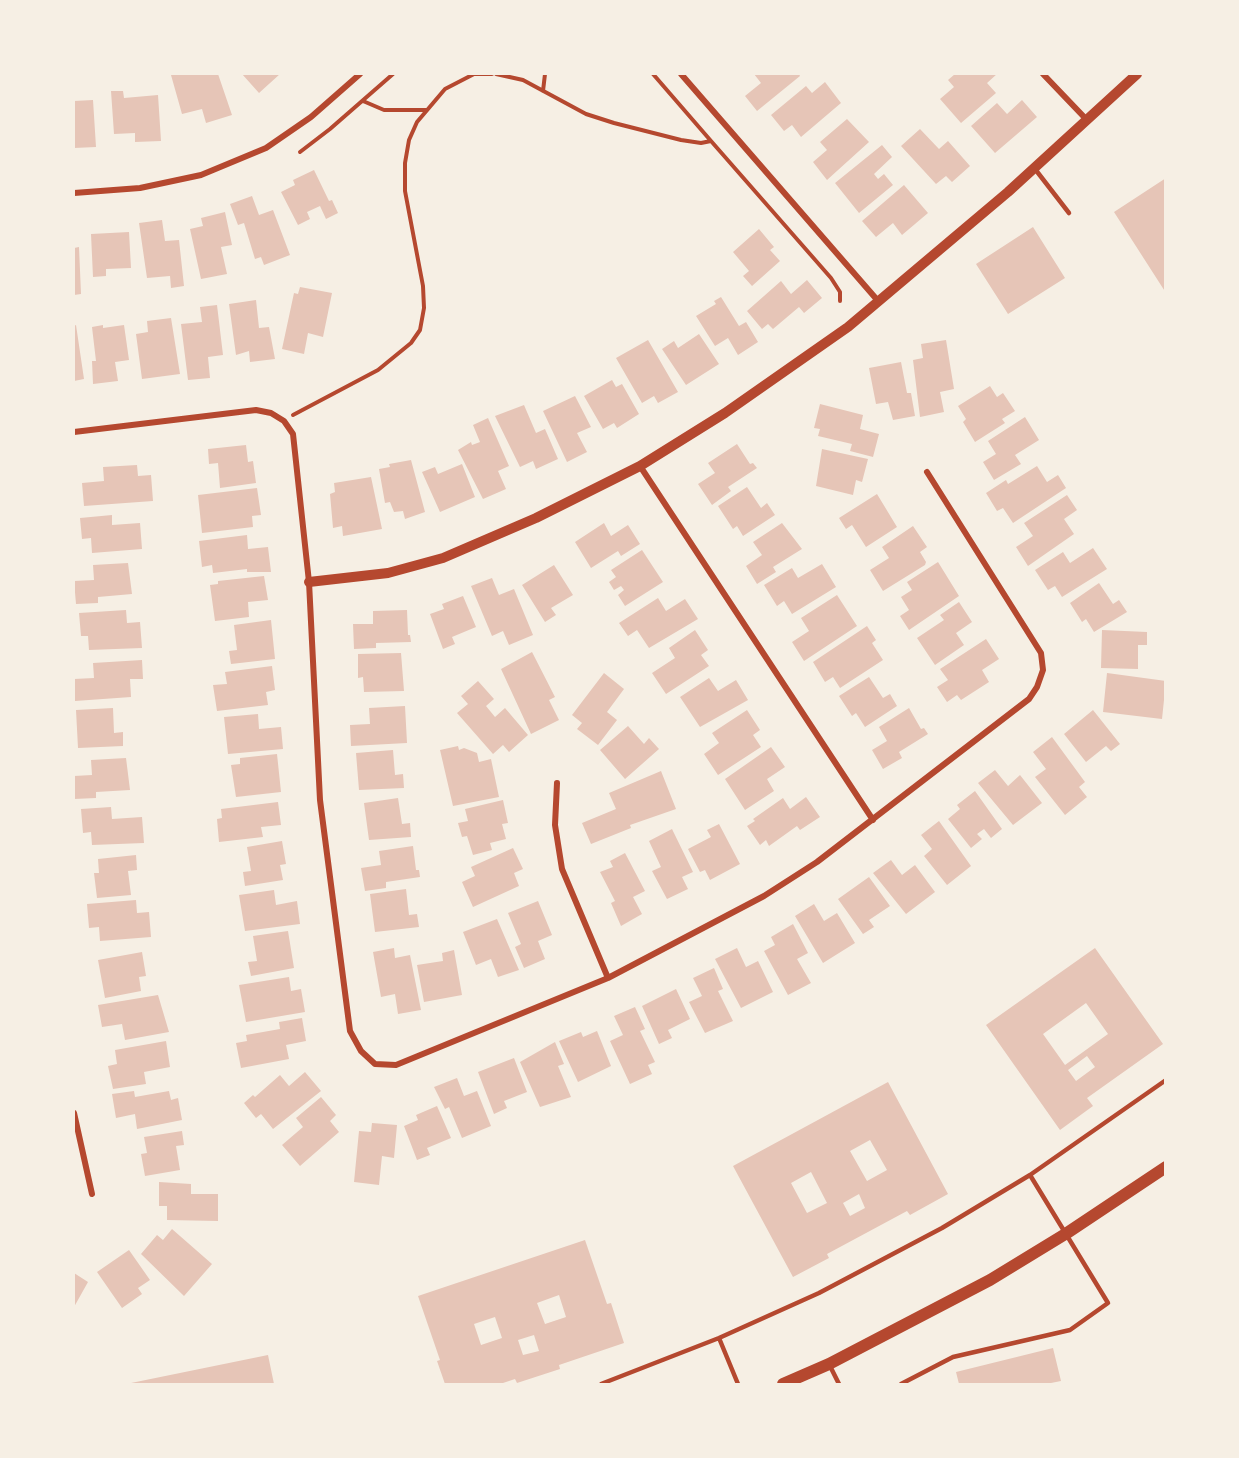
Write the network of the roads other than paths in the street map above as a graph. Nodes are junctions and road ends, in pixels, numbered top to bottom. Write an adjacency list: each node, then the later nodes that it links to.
1 (360, 74): 7 (street)
2 (681, 74): 9 (street)
3 (1044, 74): 5 (street)
4 (1137, 74): 5 (street)
5 (1086, 119): 6 (street)
6 (1033, 167): 8 (lane); 9 (street)
7 (74, 193)
8 (1069, 213)
9 (879, 302): 11 (street)
10 (74, 432): 13 (street)
11 (640, 466): 13 (street); 15 (street)
12 (927, 472): 15 (street)
13 (309, 582): 16 (street)
14 (557, 783): 16 (street)
15 (873, 820): 16 (street)
16 (609, 978)
17 (1166, 1080): 20 (lane)
18 (74, 1113): 21 (street)
19 (1166, 1167): 22 (main road)
20 (1030, 1175): 22 (lane); 23 (lane)
21 (92, 1194)
22 (1067, 1233): 24 (main road); 29 (lane)
23 (719, 1338): 25 (lane); 26 (lane)
24 (829, 1364): 27 (main road); 28 (lane)
25 (601, 1384)
26 (738, 1384)
27 (783, 1384)
28 (838, 1384)
29 (901, 1384)

